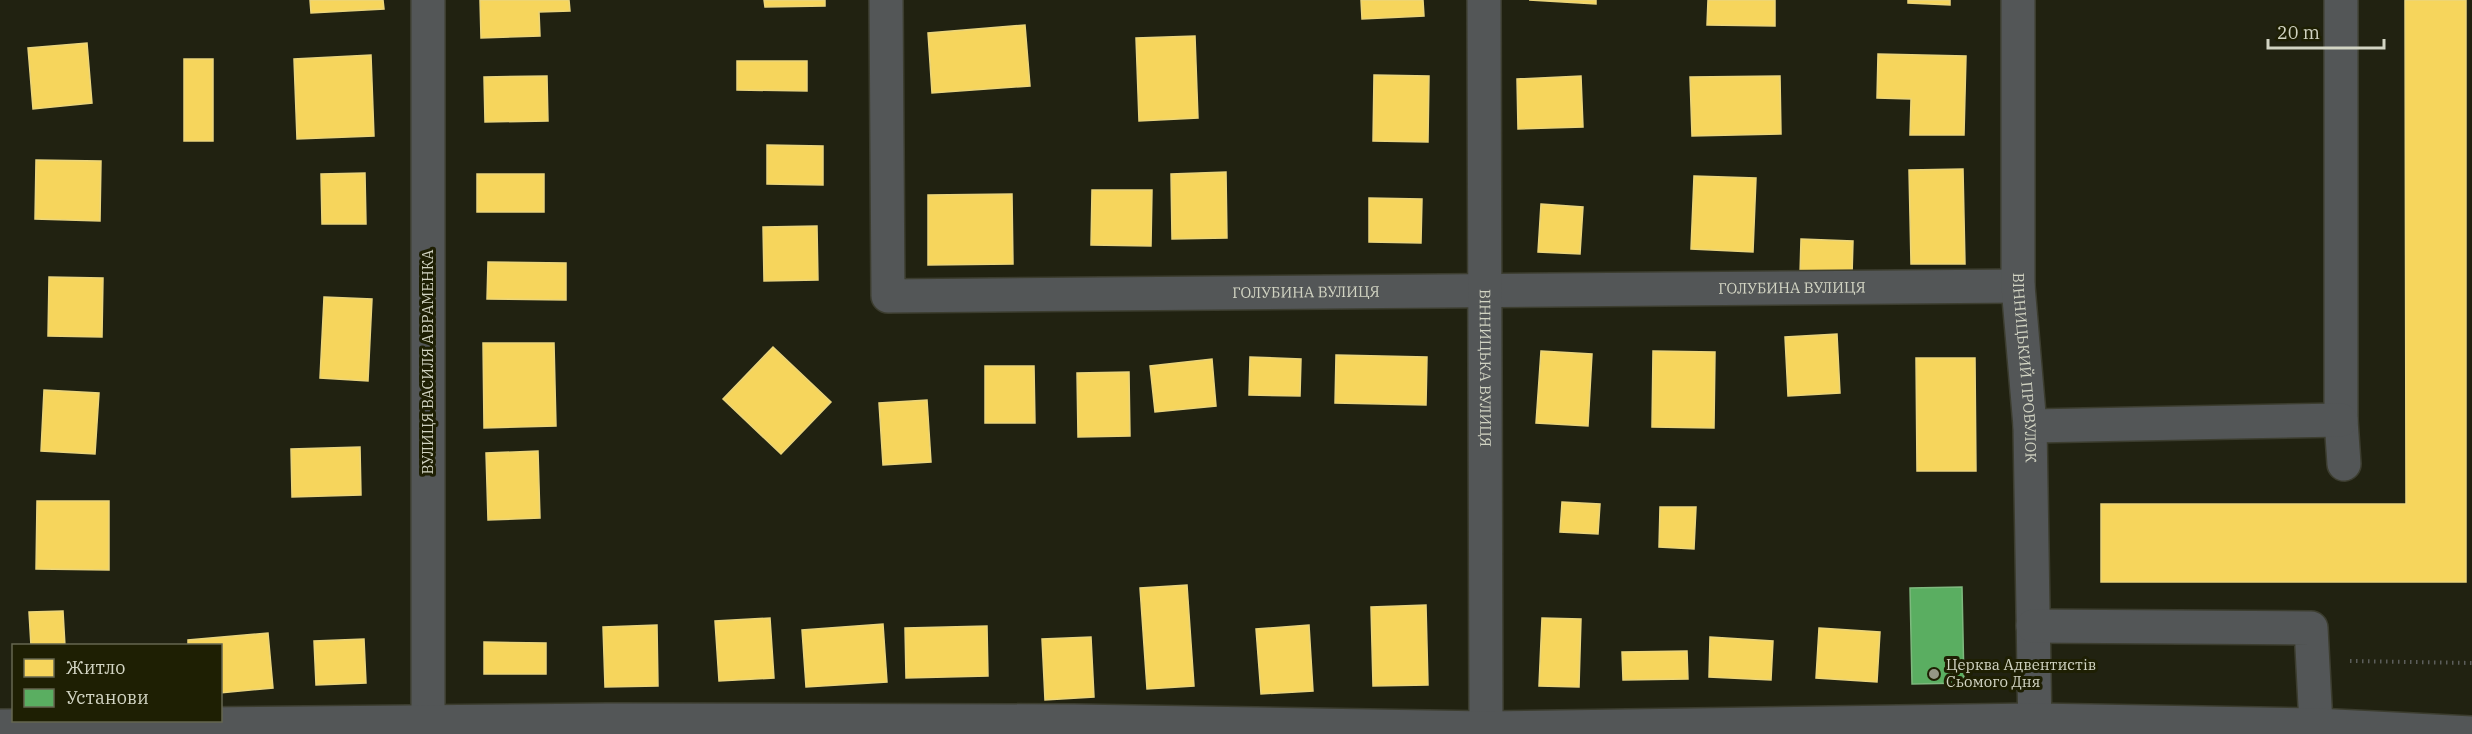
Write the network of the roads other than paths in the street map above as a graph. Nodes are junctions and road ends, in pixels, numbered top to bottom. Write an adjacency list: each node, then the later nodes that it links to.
1 (428, 0): 12 (street, ВУЛИЦЯ ВАСИЛЯ АВРАМЕНКА)
2 (886, 0): 7 (street, ГОЛУБИНА ВУЛИЦЯ)
3 (1484, 0): 7 (street, ВІННИЦЬКА ВУЛИЦЯ)
4 (2018, 0): 6 (street, ВІННИЦЬКИЙ ПРОВУЛОК)
5 (2342, 0): 8 (street)
6 (2019, 286): 7 (street, ГОЛУБИНА ВУЛИЦЯ); 9 (street, ВІННИЦЬКИЙ ПРОВУЛОК)
7 (1485, 289): 18 (street, ВІННИЦЬКА ВУЛИЦЯ)
8 (2341, 420): 9 (street); 10 (street)
9 (2030, 426): 11 (street, ВІННИЦЬКИЙ ПРОВУЛОК)
10 (2344, 464)
11 (2033, 626): 13 (street); 16 (street, ВІННИЦЬКИЙ ПРОВУЛОК)
12 (428, 723): 14 (street); 15 (street)
13 (2316, 725): 16 (street); 19 (street)
14 (0, 726)
15 (608, 727): 17 (street)
16 (2035, 727): 18 (street)
17 (1075, 728): 18 (street)
18 (1486, 731)
19 (2472, 733)

